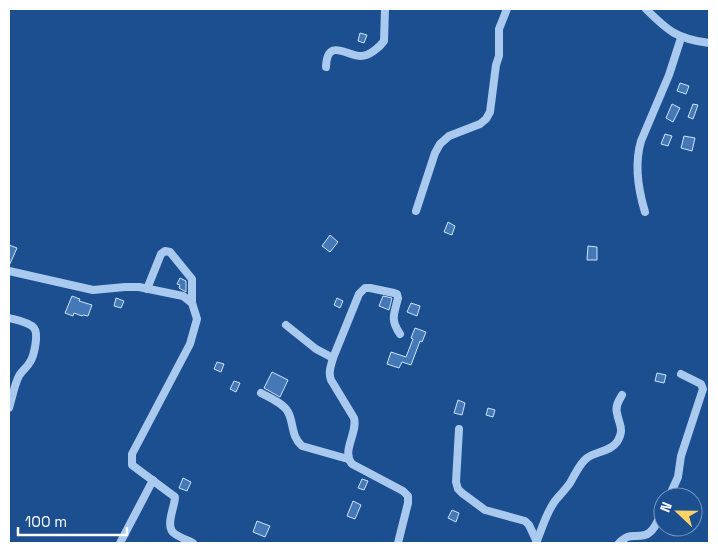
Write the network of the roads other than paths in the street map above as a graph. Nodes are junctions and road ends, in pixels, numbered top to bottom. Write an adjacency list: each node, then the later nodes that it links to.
1 (385, 9): 6 (street)
2 (507, 9): 7 (street)
3 (646, 9): 4 (street)
4 (681, 38): 5 (street); 8 (street)
5 (709, 43)
6 (326, 66)
7 (416, 211)
8 (645, 212)
9 (9, 270): 10 (street)
10 (147, 289): 11 (street); 11 (street)
11 (192, 303): 22 (street)
12 (9, 318): 19 (street)
13 (286, 325): 15 (street)
14 (400, 334): 15 (street)
15 (333, 358): 21 (street)
16 (681, 374): 23 (street)
17 (262, 393): 21 (street)
18 (622, 395): 28 (street)
19 (9, 408)
20 (460, 429): 28 (street)
21 (348, 459): 27 (street)
22 (153, 480): 25 (street); 26 (street)
23 (674, 487)
24 (653, 528): 29 (street)
25 (120, 543)
26 (193, 543)
27 (398, 543)
28 (537, 543)
29 (619, 543)

